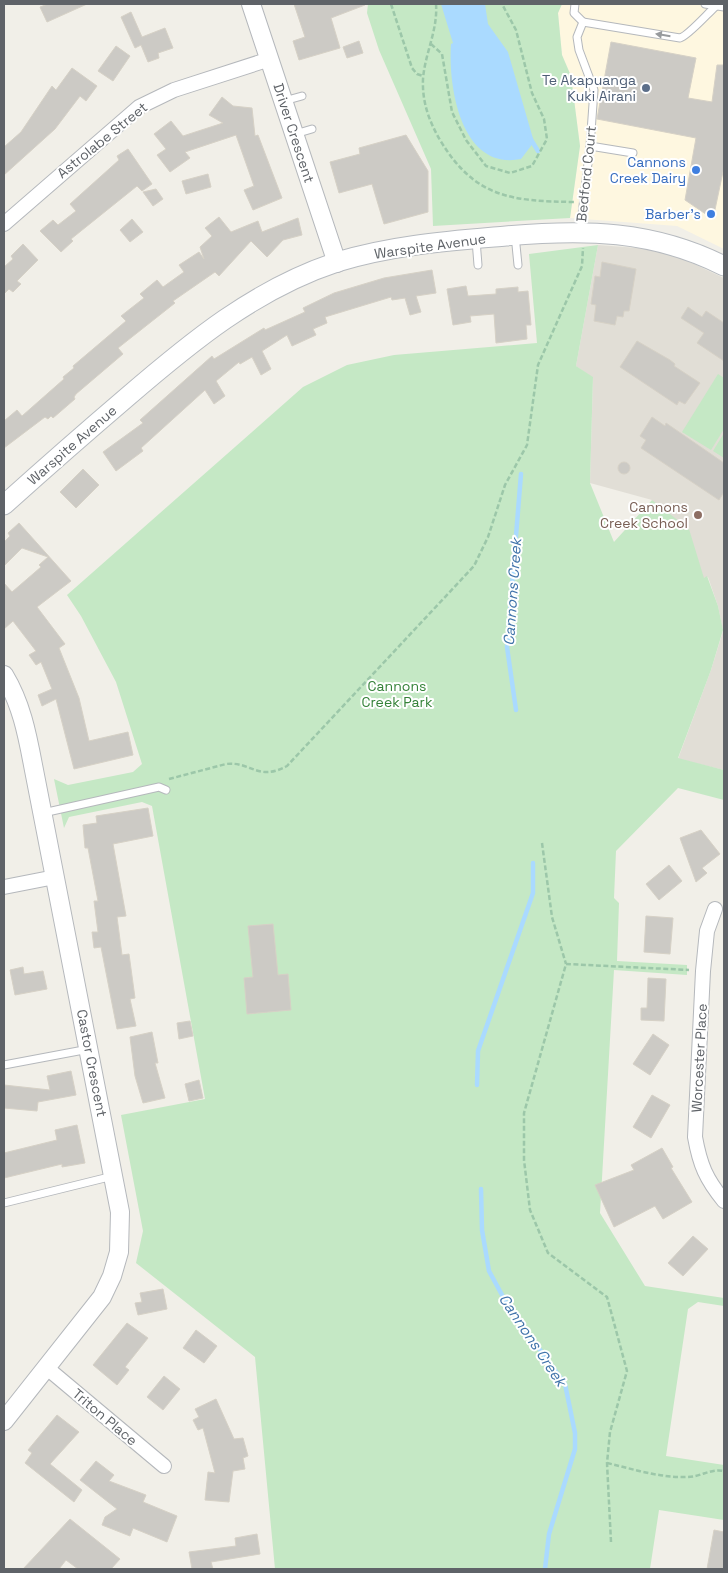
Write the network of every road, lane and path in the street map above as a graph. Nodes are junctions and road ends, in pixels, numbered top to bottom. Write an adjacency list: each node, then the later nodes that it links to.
1 (252, 4): 10 (street, Driver Crescent)
2 (390, 4): 11 (path)
3 (436, 4): 9 (path)
4 (502, 4): 9 (path)
5 (575, 4): 8 (lane)
6 (705, 4): 7 (lane)
7 (719, 6): 8 (lane, one-way to 8)
8 (583, 22): 16 (lane, Bedford Court)
9 (431, 44): 11 (path)
10 (270, 59): 13 (street, Driver Crescent); 19 (street, Astrolabe Street)
11 (423, 76): 18 (path)
12 (302, 96): 13 (lane)
13 (284, 101): 15 (street, Driver Crescent)
14 (312, 129): 15 (lane)
15 (294, 134): 23 (street, Driver Crescent)
16 (590, 146): 17 (lane); 18 (lane, Bedford Court)
17 (633, 153)
18 (583, 202): 20 (lane, Bedford Court)
19 (4, 224)
20 (580, 232): 21 (main road, Warspite Avenue); 26 (main road, Warspite Avenue); 29 (path)
21 (515, 235): 22 (main road, Warspite Avenue); 25 (lane)
22 (476, 238): 23 (main road, Warspite Avenue); 24 (lane)
23 (337, 263): 27 (main road, Warspite Avenue)
24 (478, 265)
25 (518, 265)
26 (724, 266)
27 (4, 505)
28 (4, 675): 30 (street, Castor Crescent)
29 (166, 790): 30 (lane)
30 (43, 813): 32 (street, Castor Crescent)
31 (542, 843): 35 (path)
32 (55, 877): 33 (street); 37 (street, Castor Crescent)
33 (4, 887)
34 (715, 909): 36 (street, Worcester Place)
35 (566, 964): 36 (path); 44 (path)
36 (703, 971): 40 (street, Worcester Place)
37 (89, 1049): 38 (lane); 39 (street, Castor Crescent)
38 (4, 1065)
39 (114, 1176): 41 (lane); 42 (street, Castor Crescent)
40 (724, 1201)
41 (4, 1203)
42 (47, 1368): 43 (street, Castor Crescent); 45 (street, Triton Place)
43 (6, 1415)
44 (607, 1463): 46 (path); 47 (path)
45 (164, 1466)
46 (724, 1471)
47 (612, 1542)

